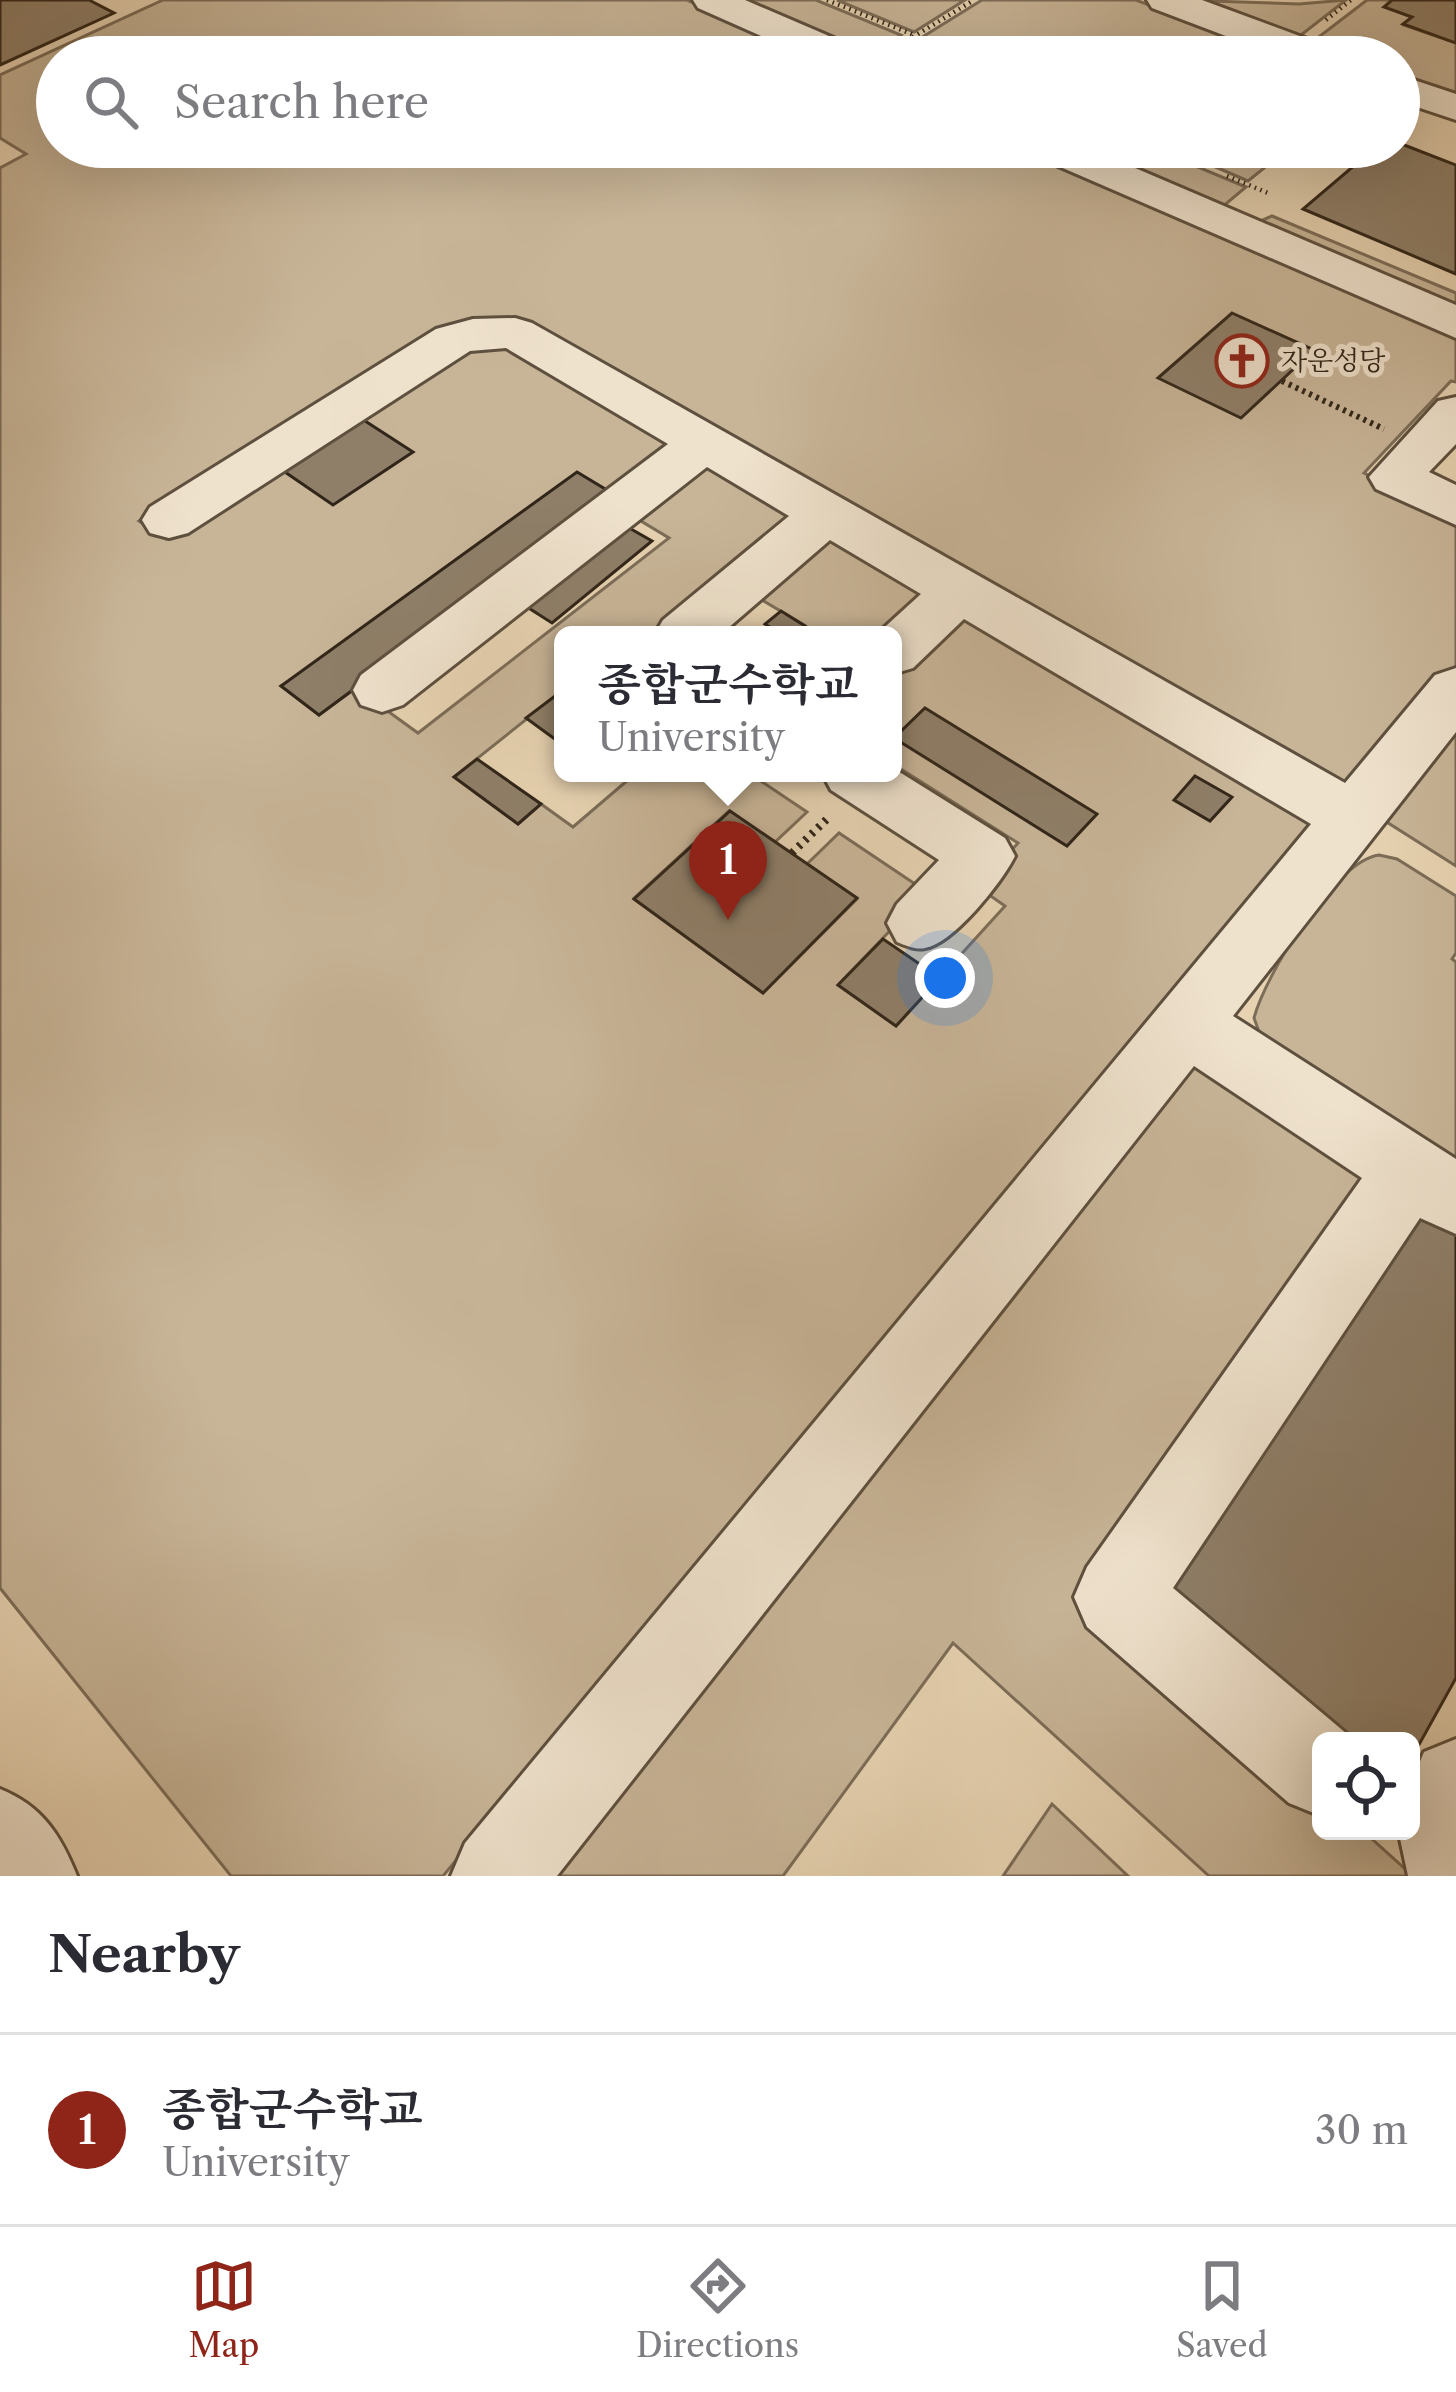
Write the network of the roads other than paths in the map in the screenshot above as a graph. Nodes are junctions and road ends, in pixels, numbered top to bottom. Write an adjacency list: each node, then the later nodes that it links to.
1 (712, 0): 3 (street)
2 (1166, 0): 4 (street)
3 (795, 36)
4 (1262, 36)
5 (1420, 95): 6 (street)
6 (1456, 109)
7 (1098, 168): 8 (street)
8 (1456, 323)
9 (1440, 430): 11 (street)
10 (704, 443): 12 (street); 13 (street); 17 (street)
11 (1456, 507)
12 (827, 514): 14 (street); 15 (street)
13 (169, 520)
14 (961, 590): 16 (street); 20 (street)
15 (694, 626)
16 (902, 645)
17 (382, 690)
18 (1456, 690): 20 (street)
19 (867, 782): 21 (street)
20 (1353, 818): 22 (street)
21 (920, 923)
22 (1186, 1023): 23 (street); 27 (street)
23 (1433, 1185): 24 (street)
24 (1312, 1763)
25 (0, 1835): 26 (street)
26 (30, 1876)
27 (498, 1876)

